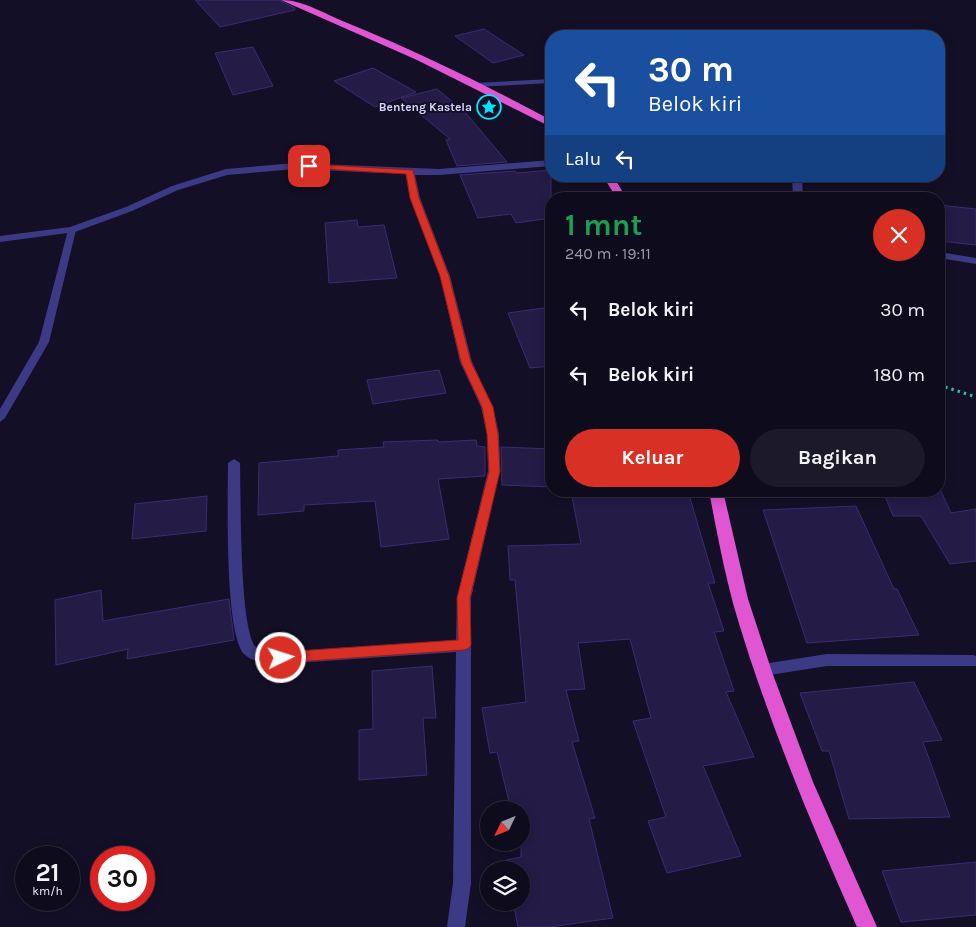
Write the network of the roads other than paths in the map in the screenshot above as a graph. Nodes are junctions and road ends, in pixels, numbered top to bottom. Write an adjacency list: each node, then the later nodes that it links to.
1 (285, 0): 3 (highway)
2 (545, 81): 3 (street)
3 (474, 85): 4 (highway)
4 (545, 121)
5 (545, 163): 6 (street)
6 (410, 172): 7 (street); 14 (street)
7 (72, 230): 8 (street); 11 (lane)
8 (0, 239)
9 (945, 256): 10 (street)
10 (976, 261)
11 (0, 418)
12 (234, 463): 14 (street)
13 (717, 497): 16 (highway)
14 (464, 645): 17 (street)
15 (973, 661): 16 (street)
16 (763, 670): 18 (highway)
17 (456, 927)
18 (867, 927)

